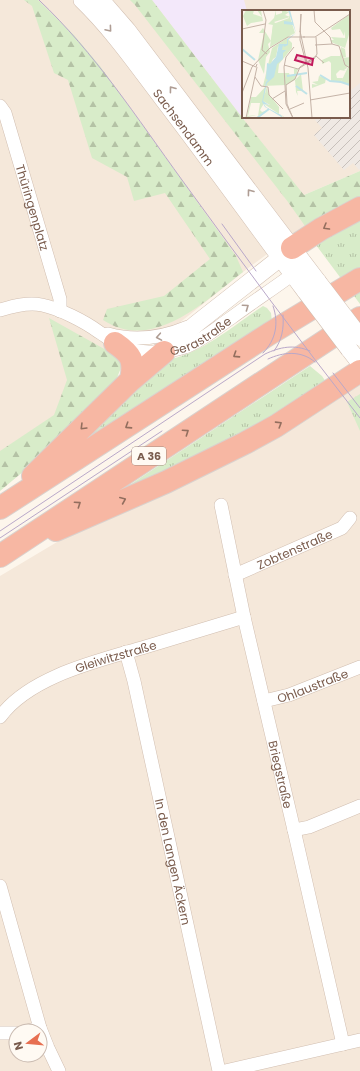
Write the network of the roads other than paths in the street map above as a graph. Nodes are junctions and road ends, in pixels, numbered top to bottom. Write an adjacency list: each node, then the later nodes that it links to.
1 (82, 0): 5 (street, Sachsendamm, one-way to 5)
2 (101, 0): 5 (street, Sachsendamm, one-way to 2)
3 (0, 106): 9 (street, Thüringenplatz)
4 (360, 208): 5 (highway, one-way to 5)
5 (286, 252): 6 (street, Sachsendamm); 11 (street, Gerastraße)
6 (299, 270): 13 (street, Sachsendamm, bridge); 14 (street, Gerastraße, one-way to 6)
7 (360, 279): 20 (highway, one-way to 20)
8 (0, 310): 9 (street, Gerastraße)
9 (60, 311): 12 (street, Gerastraße)
10 (360, 318): 22 (highway, A 36, one-way to 10)
11 (196, 324): 12 (street, Gerastraße, one-way to 12); 14 (street)
12 (106, 337): 14 (street, Gerastraße); 17 (highway)
13 (355, 343): 15 (street, Sachsendamm)
14 (164, 352): 17 (highway)
15 (360, 362)
16 (360, 371): 22 (highway, one-way to 16)
17 (131, 380): 18 (highway, one-way to 18)
18 (0, 500)
19 (221, 505): 23 (street, Briegstraße)
20 (0, 508)
21 (350, 518): 23 (street, Zobtenstraße)
22 (5, 552)
23 (235, 575): 24 (street, Briegstraße)
24 (244, 617): 25 (street, Gleiwitzstraße); 27 (street, Briegstraße)
25 (126, 652): 28 (street, Gleiwitzstraße); 37 (street, In den Langen Äckern)
26 (360, 667): 27 (street, Ohlaustraße)
27 (264, 701): 30 (street, Briegstraße)
28 (0, 717)
29 (360, 806): 30 (street)
30 (294, 830): 34 (street, Briegstraße)
31 (0, 886): 32 (street)
32 (39, 1023)
33 (360, 1040): 34 (street)
34 (343, 1044): 38 (street)
35 (48, 1048): 36 (street)
36 (59, 1071)
37 (219, 1071)
38 (224, 1071)

